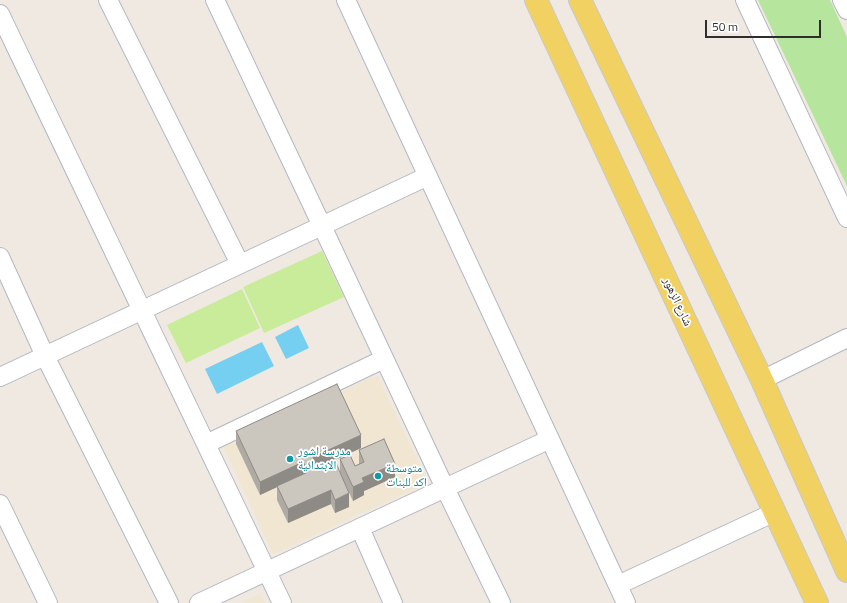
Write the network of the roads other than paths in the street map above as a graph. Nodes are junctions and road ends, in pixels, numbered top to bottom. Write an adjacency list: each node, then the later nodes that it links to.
1 (108, 0): 14 (street)
2 (215, 0): 12 (street)
3 (346, 0): 10 (street)
4 (536, 0): 25 (main road, شارع الزهور)
5 (580, 0): 20 (main road)
6 (745, 0): 11 (street)
7 (842, 0): 8 (street)
8 (847, 10)
9 (0, 14): 15 (street)
10 (428, 176): 12 (street); 21 (street)
11 (847, 218)
12 (322, 226): 14 (street); 18 (street)
13 (0, 257): 17 (street)
14 (240, 264): 15 (street)
15 (142, 310): 17 (street); 22 (street)
16 (847, 338): 20 (street)
17 (45, 356): 19 (street); 31 (street)
18 (384, 359): 22 (street); 23 (street)
19 (0, 377)
20 (762, 380): 28 (main road)
21 (550, 439): 23 (street); 29 (street)
22 (206, 444): 27 (street)
23 (445, 488): 26 (street); 35 (street)
24 (0, 504): 30 (street)
25 (775, 512): 29 (street); 37 (main road, شارع الزهور)
26 (360, 528): 27 (street); 34 (street)
27 (267, 571): 32 (street); 33 (street)
28 (847, 571)
29 (618, 585): 36 (street)
30 (48, 603)
31 (169, 603)
32 (199, 603)
33 (282, 603)
34 (393, 603)
35 (501, 603)
36 (626, 603)
37 (817, 603)

